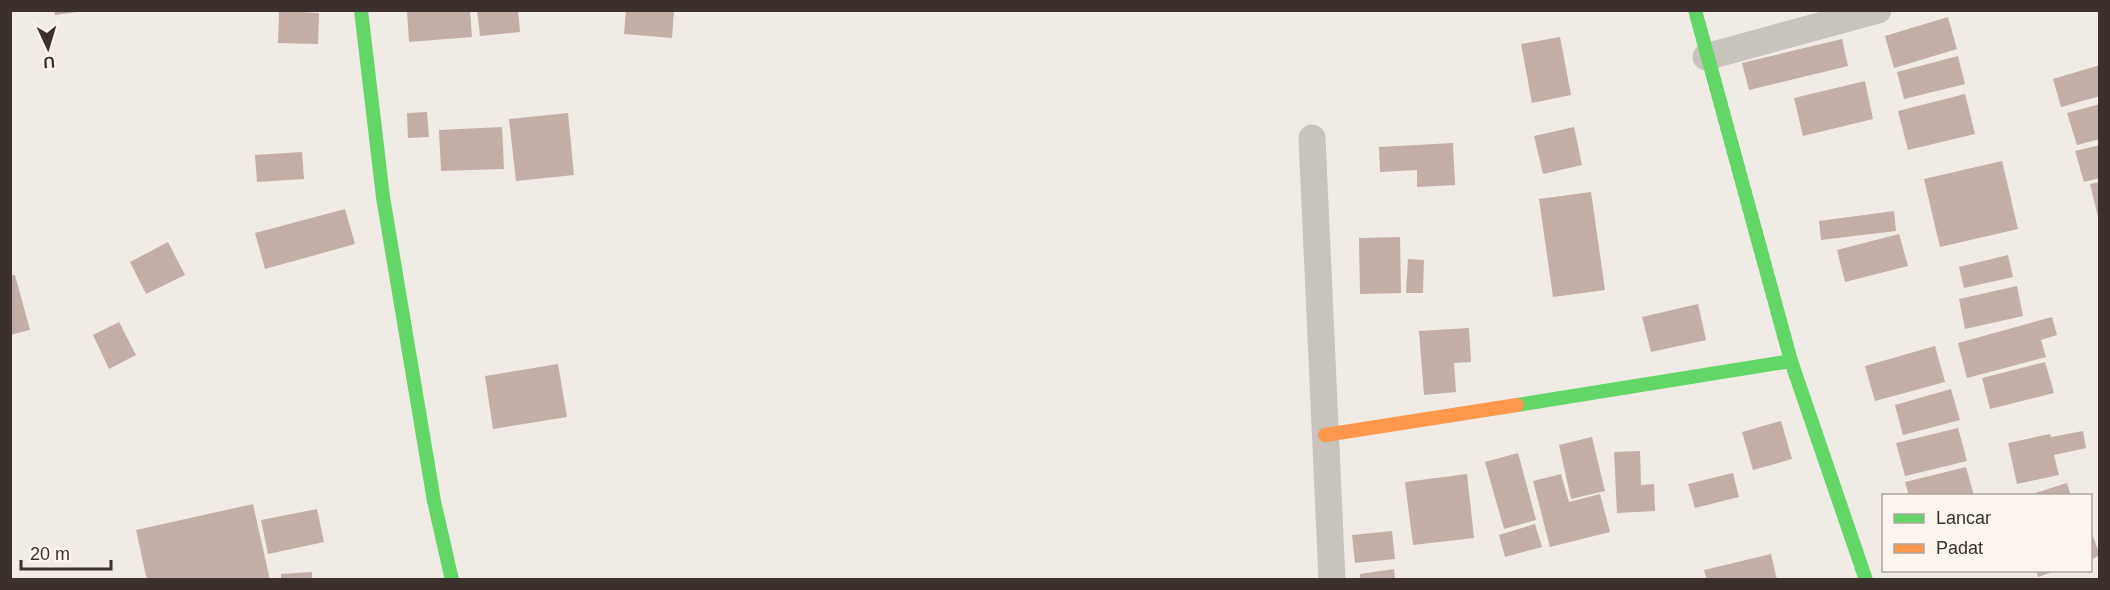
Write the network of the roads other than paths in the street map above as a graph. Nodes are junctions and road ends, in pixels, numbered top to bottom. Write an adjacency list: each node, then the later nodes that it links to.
1 (361, 10): 8 (street)
2 (1695, 10): 4 (street)
3 (1878, 10): 4 (street)
4 (1706, 57): 6 (street)
5 (1312, 138): 7 (street)
6 (1791, 361): 7 (street); 10 (street)
7 (1325, 435): 9 (street)
8 (452, 579)
9 (1332, 579)
10 (1866, 579)

